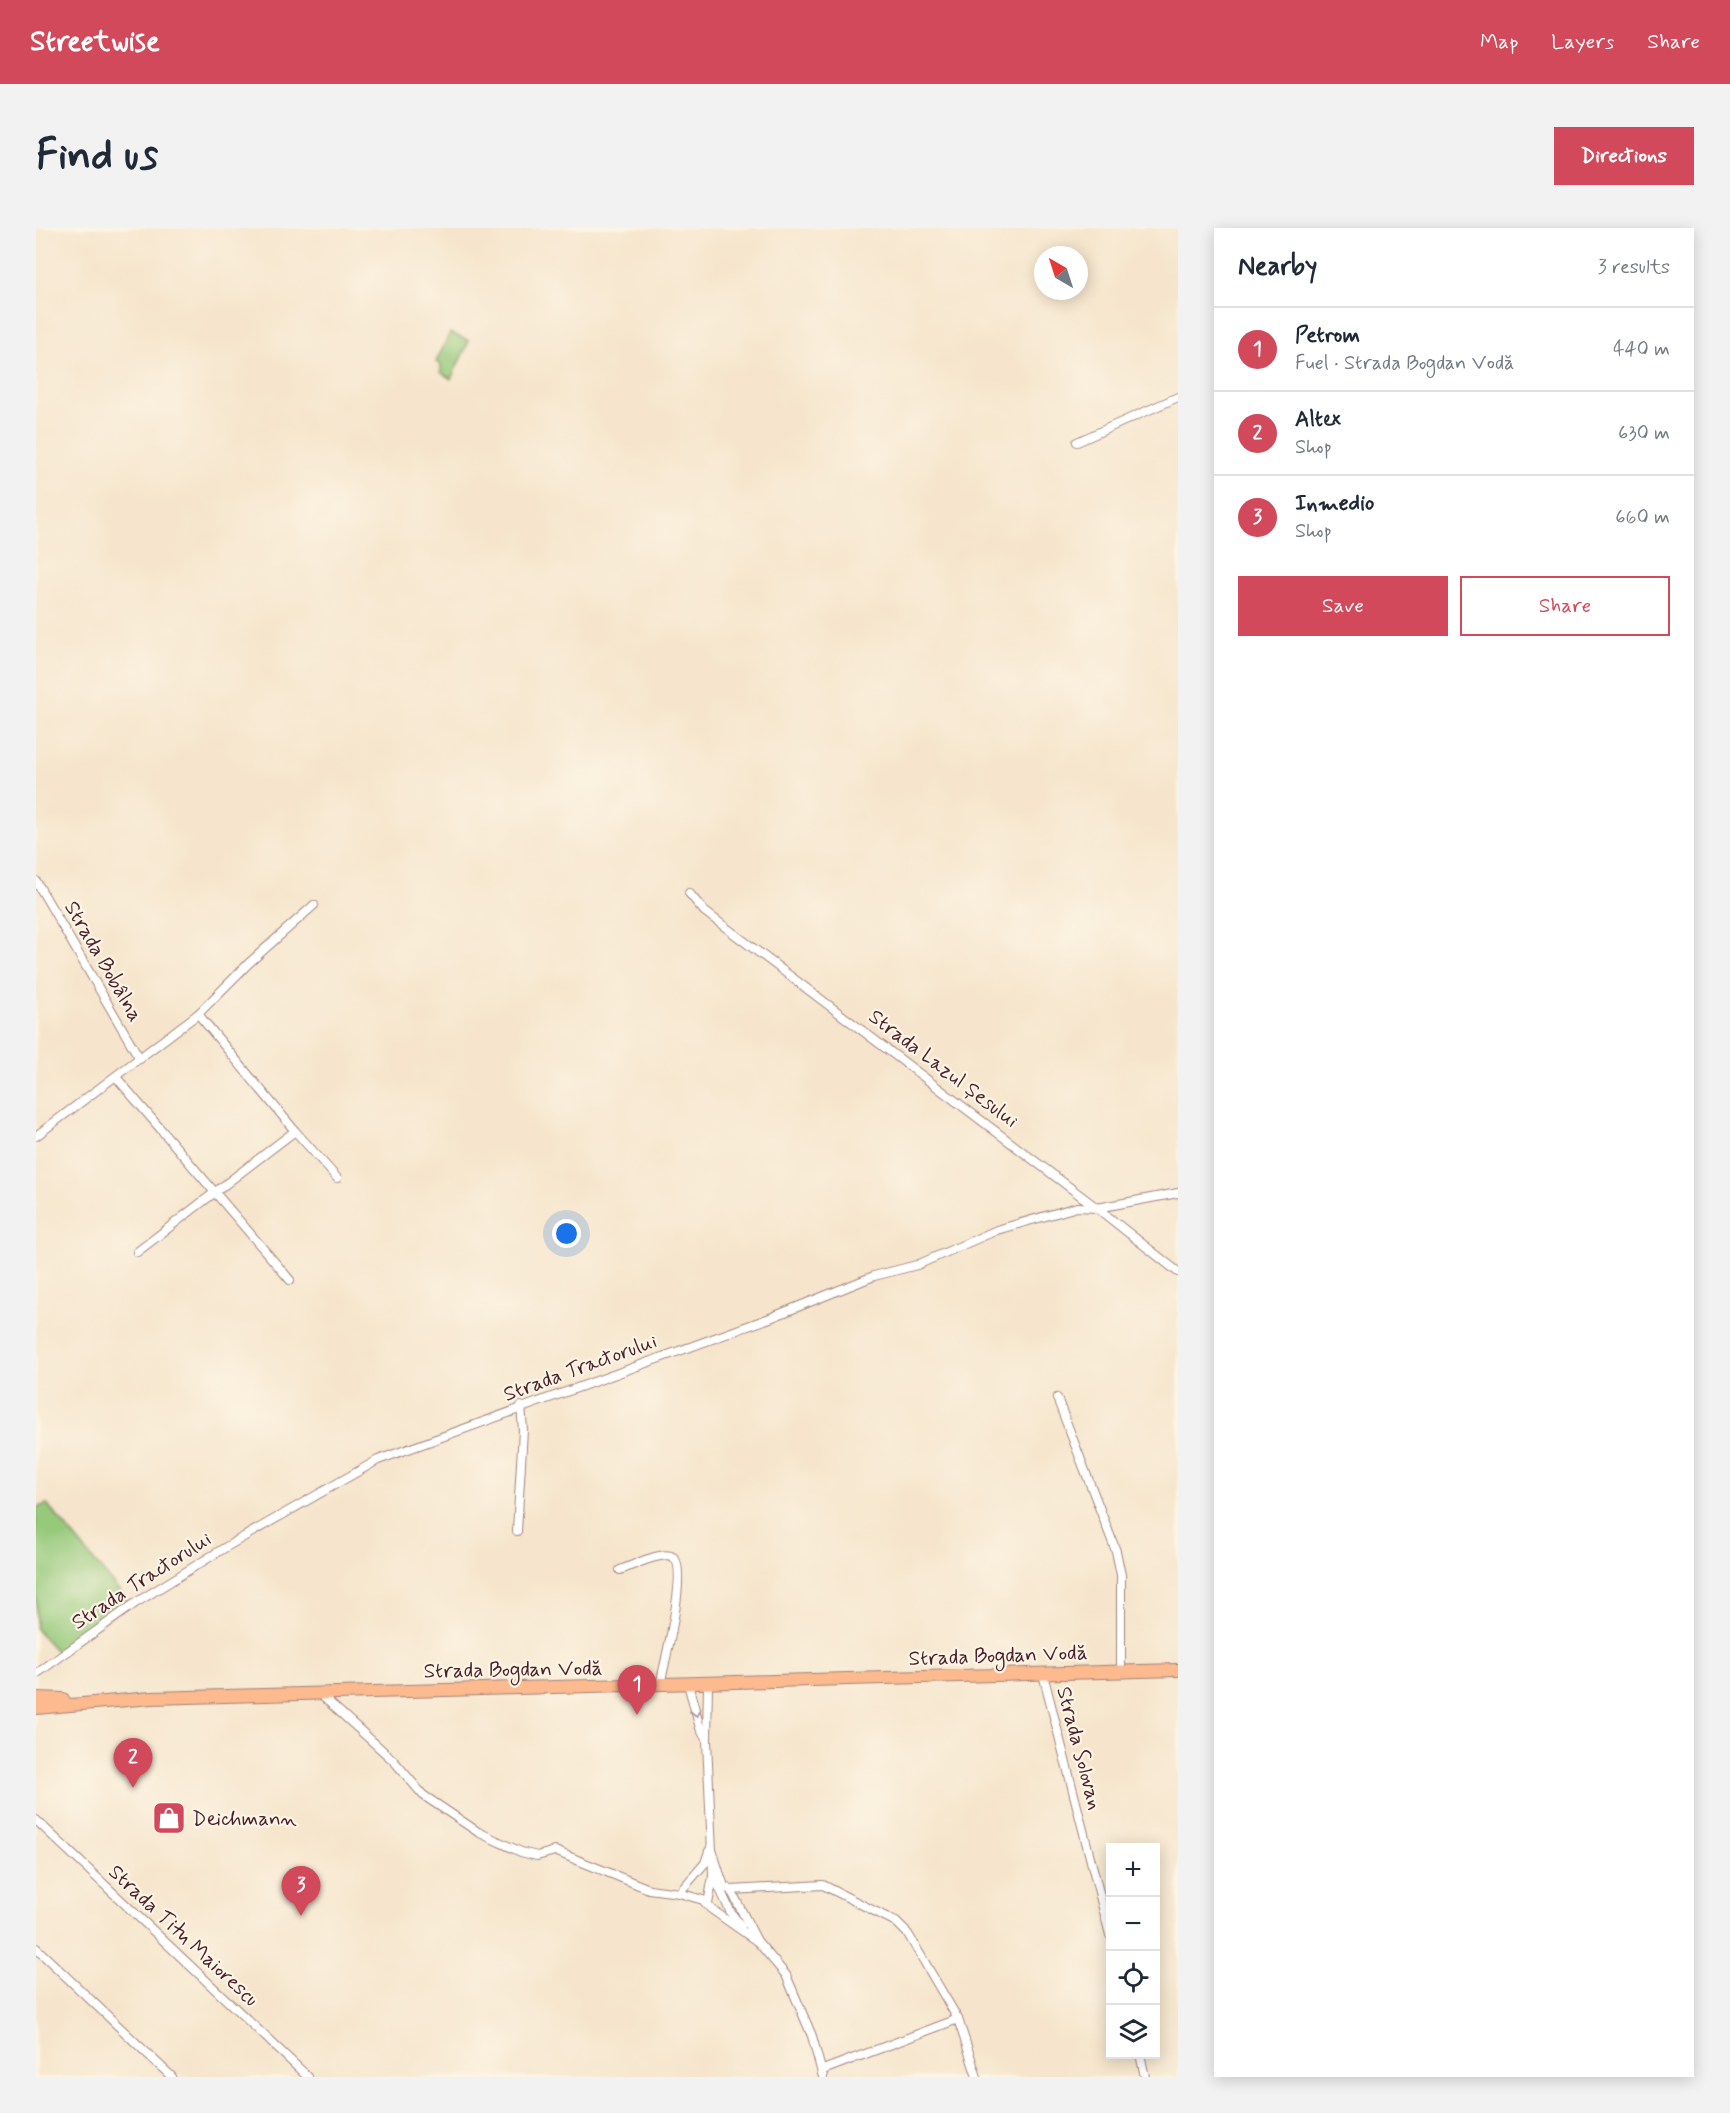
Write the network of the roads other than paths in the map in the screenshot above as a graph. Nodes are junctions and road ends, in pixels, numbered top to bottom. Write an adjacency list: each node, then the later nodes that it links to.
1 (1178, 397): 2 (street)
2 (1077, 442)
3 (36, 881): 7 (street, Strada Bobâlna)
4 (689, 892): 14 (street, Strada Lazul Șesului)
5 (314, 905): 6 (street)
6 (198, 1014): 7 (street); 9 (street)
7 (140, 1059): 8 (street)
8 (116, 1077): 10 (street); 13 (street)
9 (295, 1131): 11 (street); 13 (street)
10 (36, 1136)
11 (336, 1178)
12 (1178, 1193): 14 (street, Strada Tractorului)
13 (216, 1194): 15 (street); 17 (street)
14 (1097, 1208): 16 (street, Strada Lazul Șesului); 19 (street, Strada Tractorului)
15 (137, 1252)
16 (1178, 1272)
17 (290, 1280)
18 (1057, 1398): 23 (street)
19 (521, 1406): 20 (street); 24 (street, Strada Tractorului)
20 (517, 1531)
21 (620, 1570): 28 (street)
22 (1178, 1670): 23 (main road, Strada Bogdan Vodă)
23 (1120, 1671): 25 (main road, Strada Bogdan Vodă)
24 (36, 1674)
25 (1043, 1674): 26 (main road, Strada Bogdan Vodă); 42 (street, Strada Solovan)
26 (708, 1683): 27 (main road, Strada Bogdan Vodă); 33 (street)
27 (688, 1684): 28 (main road, Strada Bogdan Vodă); 33 (street, one-way to 33)
28 (660, 1685): 29 (main road, Strada Bogdan Vodă)
29 (319, 1693): 31 (main road, Strada Bogdan Vodă); 39 (street)
30 (36, 1698): 31 (main road, Strada Bogdan Vodă)
31 (100, 1701): 32 (main road, Strada Bogdan Vodă)
32 (36, 1708)
33 (707, 1741): 35 (street)
34 (36, 1820): 49 (street, Strada Titu Maiorescu)
35 (711, 1847): 36 (street); 37 (street); 39 (street)
36 (713, 1874): 38 (street); 41 (street)
37 (731, 1890): 40 (street); 45 (street)
38 (722, 1892): 40 (street); 43 (street)
39 (679, 1893): 41 (street)
40 (736, 1902): 43 (street)
41 (708, 1904): 43 (street)
42 (1106, 1919)
43 (758, 1942): 47 (street)
44 (36, 1948): 48 (street)
45 (958, 2019): 47 (street); 50 (street)
46 (1141, 2059): 51 (street)
47 (823, 2074)
48 (172, 2077)
49 (308, 2077)
50 (977, 2077)
51 (1145, 2077)

